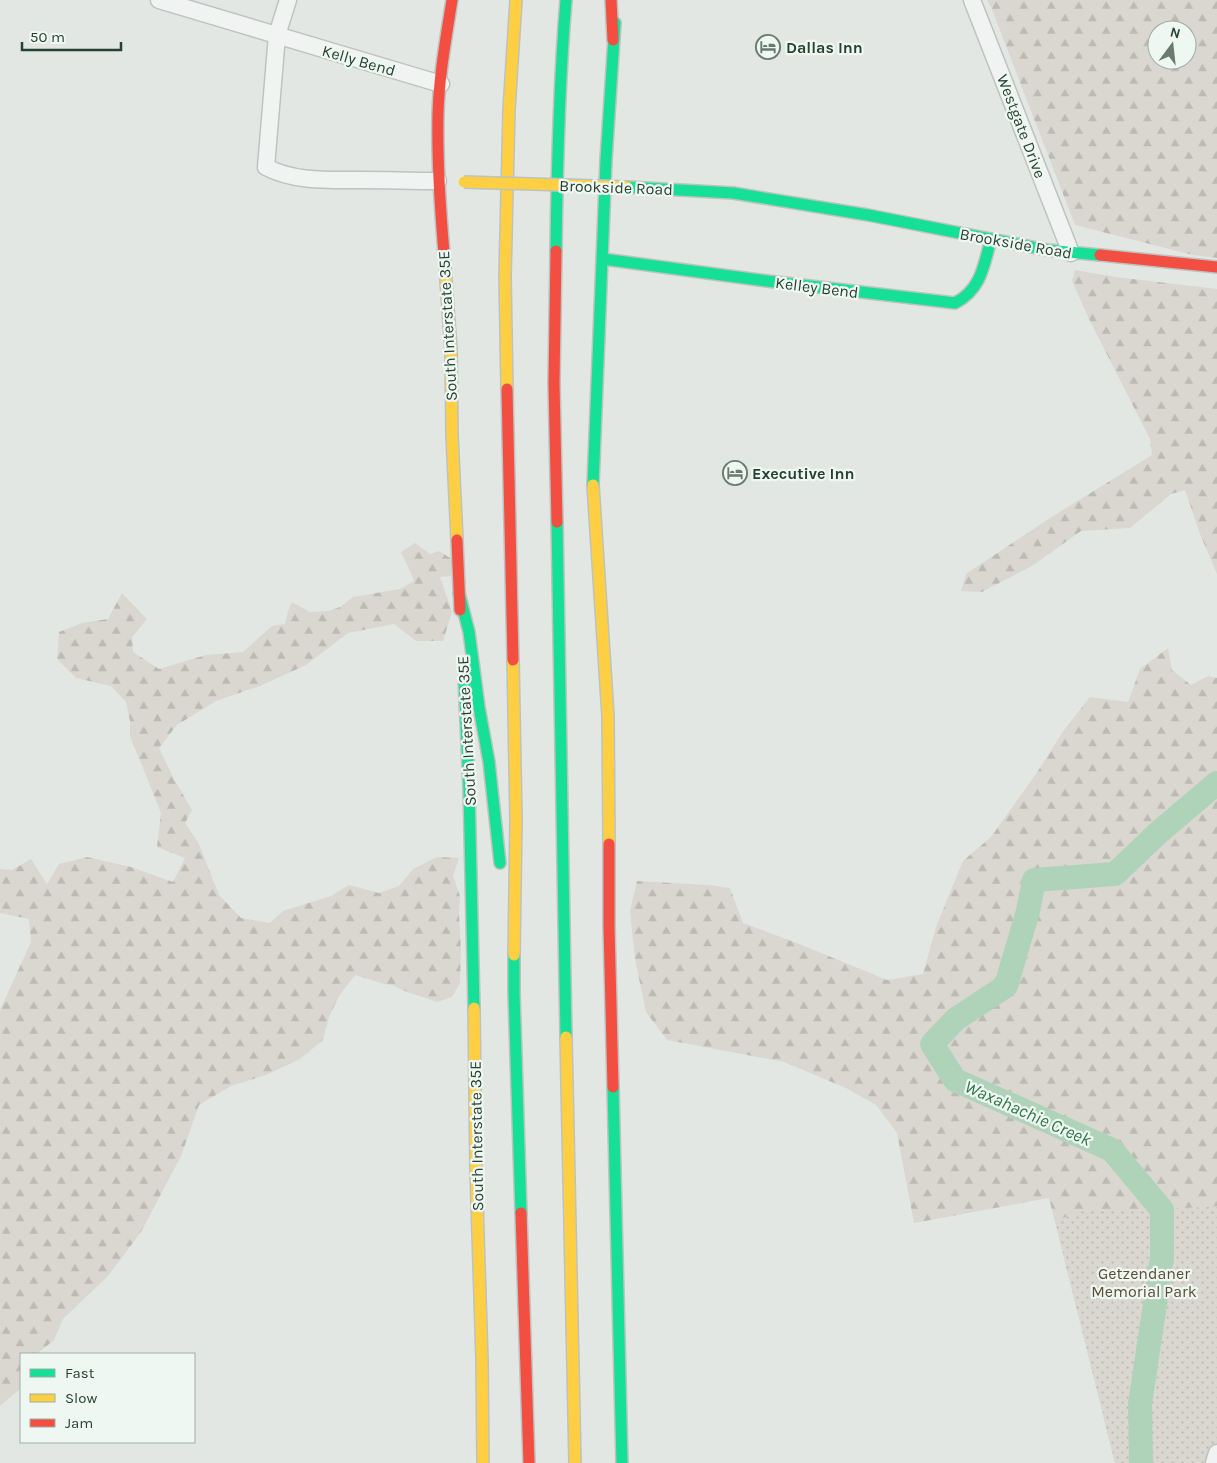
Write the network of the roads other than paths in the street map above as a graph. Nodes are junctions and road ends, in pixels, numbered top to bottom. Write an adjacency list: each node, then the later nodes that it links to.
1 (159, 0): 9 (street)
2 (288, 0): 9 (street)
3 (452, 0): 11 (main road, South Interstate 35E)
4 (516, 0): 20 (main road)
5 (566, 0): 24 (main road)
6 (611, 0): 10 (main road)
7 (618, 0): 10 (main road)
8 (972, 0): 14 (street, Westgate Drive)
9 (277, 35): 11 (street, Kelly Bend); 12 (street, Brookside Road)
10 (613, 40): 15 (main road)
11 (441, 84): 12 (main road, South Interstate 35E)
12 (451, 182): 13 (main road, Brookside Road, bridge); 17 (main road, South Interstate 35E)
13 (991, 240): 14 (main road, Brookside Road); 15 (main road, Kelley Bend)
14 (1071, 253): 16 (main road, Brookside Road)
15 (603, 259): 25 (main road)
16 (1217, 267)
17 (459, 593): 18 (main road); 22 (main road, South Interstate 35E)
18 (501, 875)
19 (503, 903): 20 (main road)
20 (514, 993): 23 (main road)
21 (1217, 1453): 26 (street)
22 (483, 1463)
23 (529, 1463)
24 (575, 1463)
25 (622, 1463)
26 (1214, 1463)

